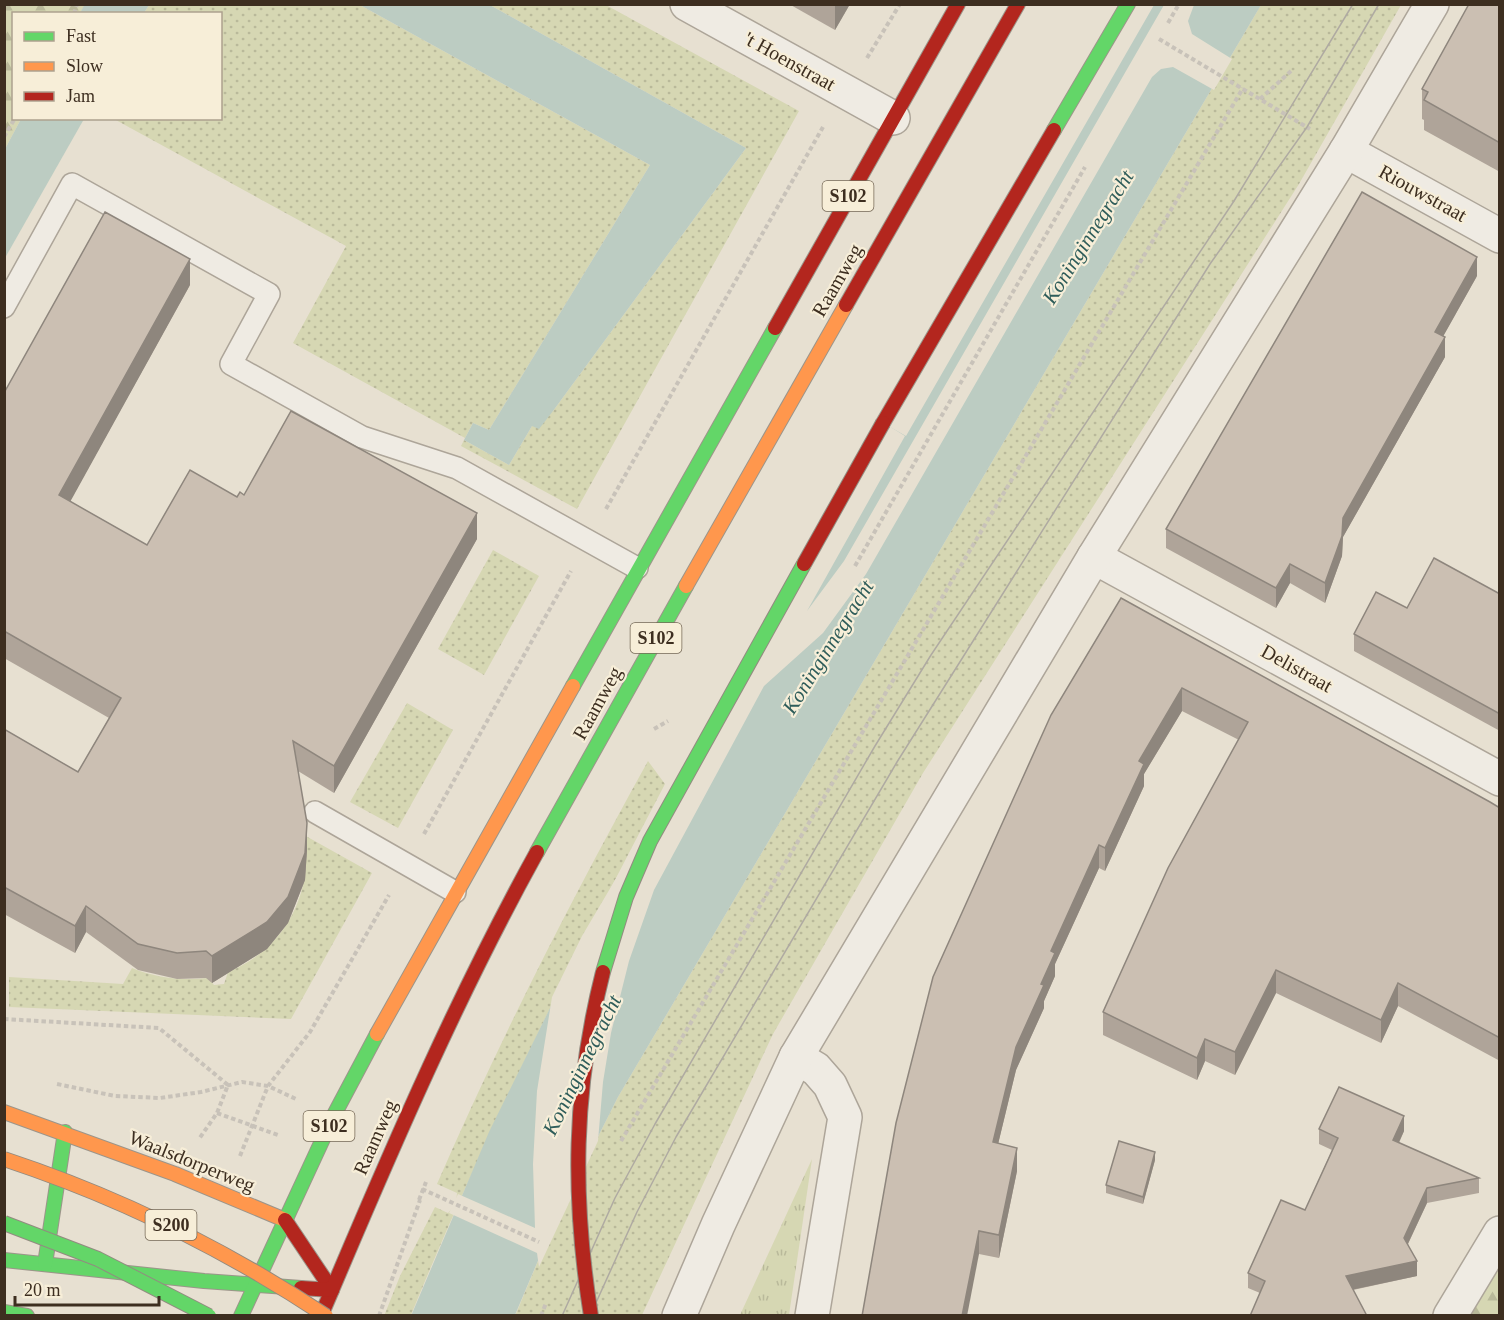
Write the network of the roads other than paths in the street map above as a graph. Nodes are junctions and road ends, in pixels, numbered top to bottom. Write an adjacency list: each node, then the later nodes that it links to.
1 (687, 4): 6 (street, 't Hoenstraat)
2 (958, 4): 6 (main road, Raamweg / S102)
3 (1018, 4): 25 (main road, Raamweg / S102)
4 (1128, 4): 32 (main road, bridge)
5 (1432, 4): 7 (street)
6 (893, 118): 11 (main road, Raamweg / S102)
7 (1346, 151): 8 (street, Riouwstraat); 10 (street)
8 (1500, 236)
9 (4, 307): 11 (lane)
10 (1094, 557): 12 (street, Delistraat); 15 (street)
11 (638, 568): 14 (main road, Raamweg / S102)
12 (1500, 779)
13 (315, 812): 14 (lane)
14 (456, 892): 19 (main road, Raamweg / S102)
15 (796, 1056): 33 (street); 34 (street)
16 (4, 1112): 17 (main road, Waalsdorperweg)
17 (65, 1132): 19 (main road, Waalsdorperweg); 23 (main road)
18 (4, 1159): 31 (main road, S200, bridge)
19 (285, 1220): 24 (main road, S102); 25 (main road)
20 (4, 1223): 28 (main road, bridge)
21 (1500, 1233): 35 (street)
22 (4, 1260): 23 (main road)
23 (45, 1264): 24 (main road)
24 (255, 1285): 25 (main road); 29 (main road, S102)
25 (332, 1290): 30 (main road, Raamweg / S102)
26 (4, 1312): 27 (main road)
27 (27, 1316)
28 (209, 1316)
29 (242, 1316)
30 (322, 1316)
31 (326, 1316)
32 (591, 1316)
33 (679, 1316)
34 (812, 1316)
35 (1450, 1316)

